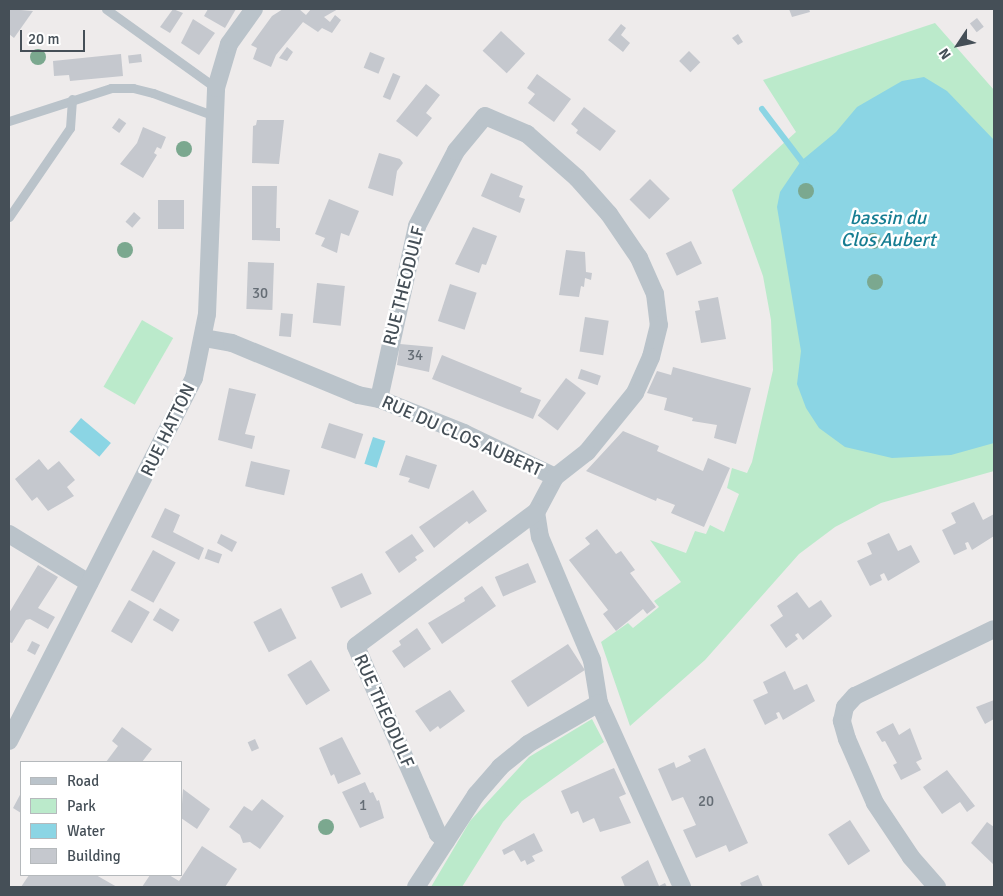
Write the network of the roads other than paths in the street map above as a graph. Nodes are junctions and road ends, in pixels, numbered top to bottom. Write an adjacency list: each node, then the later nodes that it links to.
1 (106, 9): 3 (lane)
2 (254, 9): 3 (street, RUE HATTON)
3 (216, 88): 5 (street, RUE HATTON)
4 (72, 99): 5 (lane); 6 (lane); 7 (lane)
5 (212, 115): 8 (street, RUE HATTON)
6 (9, 121)
7 (9, 217)
8 (204, 338): 9 (street, RUE DU CLOS AUBERT); 13 (street, RUE HATTON)
9 (379, 399): 10 (street, RUE DU CLOS AUBERT); 10 (street, RUE THEODULF)
10 (559, 474): 11 (street, RUE DU CLOS AUBERT)
11 (536, 512): 15 (street); 17 (street, RUE THEODULF)
12 (9, 534): 13 (street)
13 (90, 583): 16 (street, RUE HATTON)
14 (994, 629): 20 (street)
15 (599, 703): 17 (street); 19 (street)
16 (9, 741)
17 (446, 841): 18 (street)
18 (416, 887)
19 (682, 887)
20 (936, 887)

